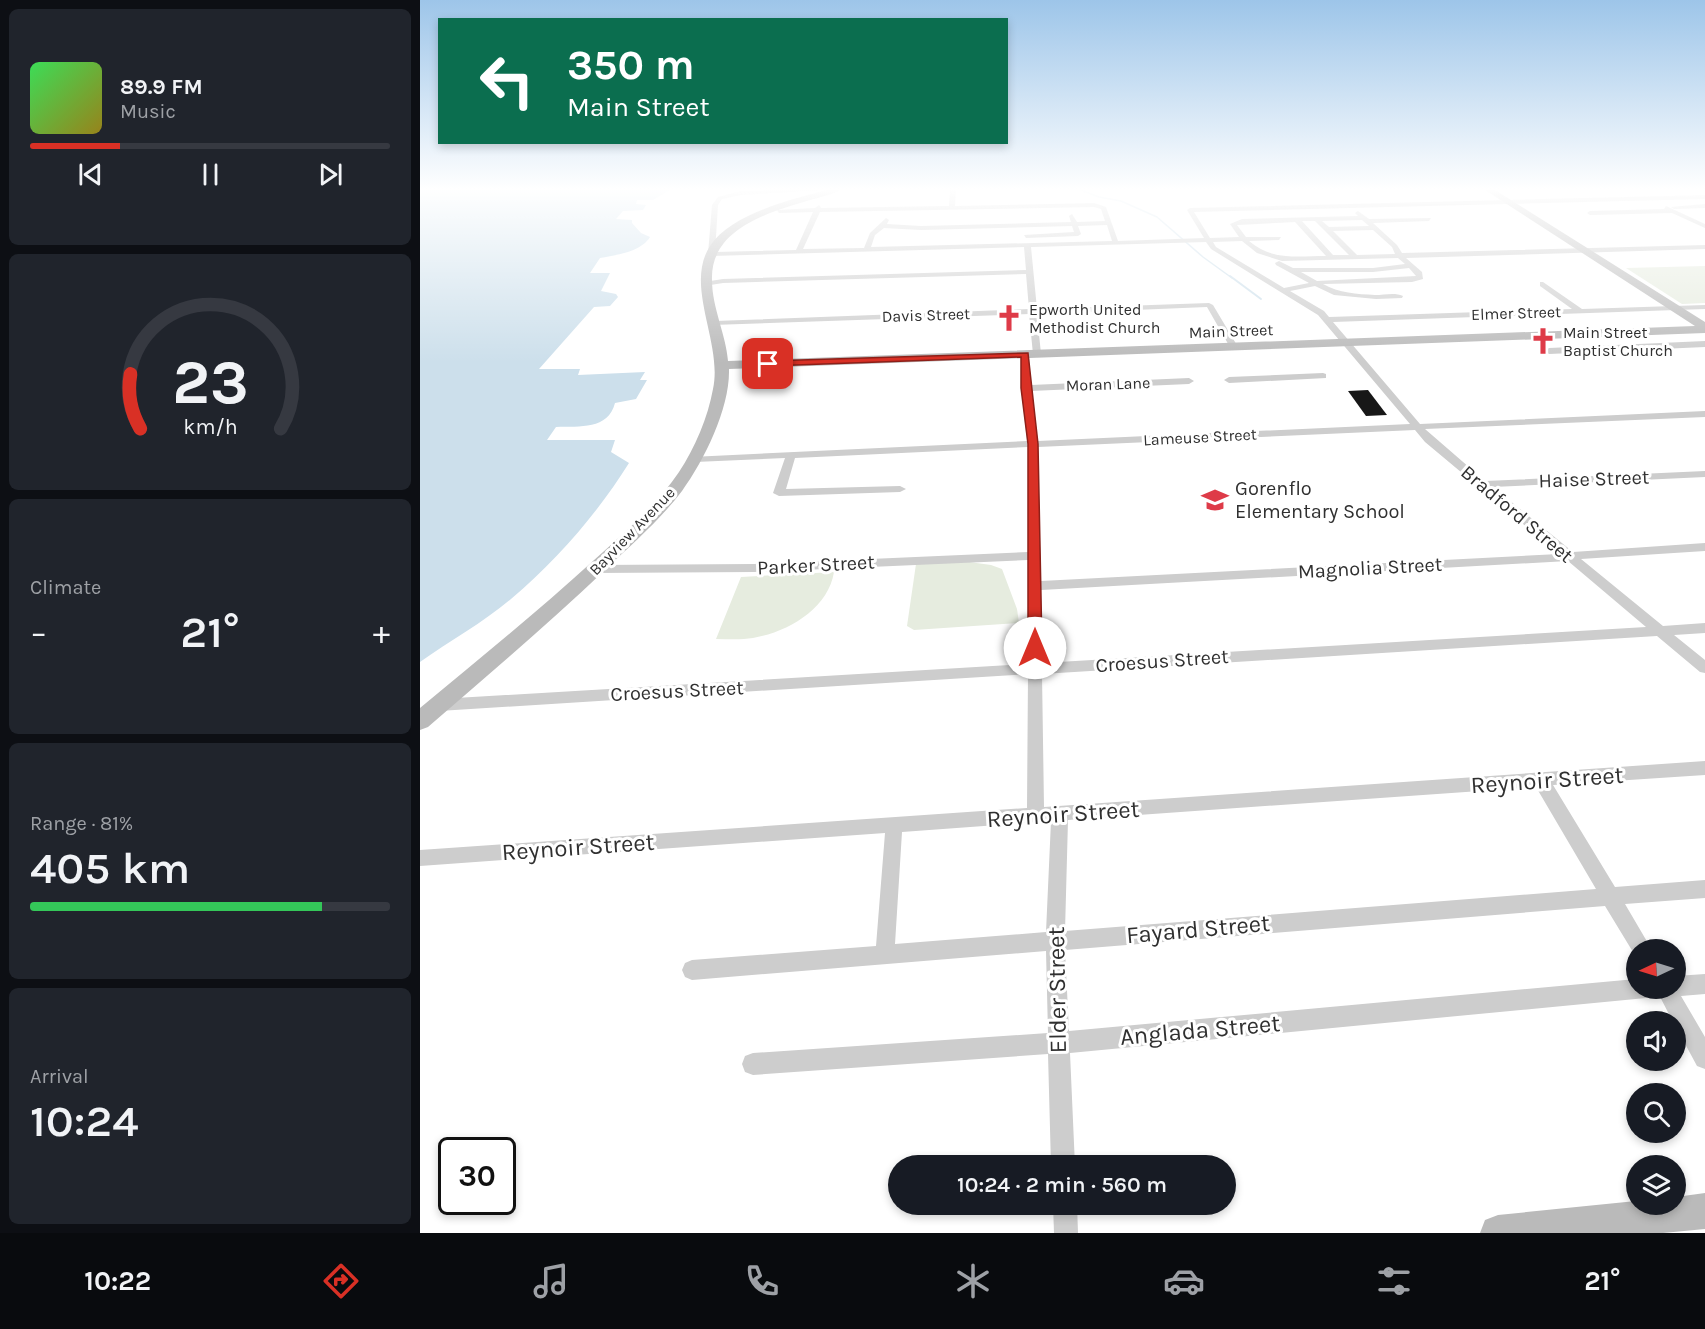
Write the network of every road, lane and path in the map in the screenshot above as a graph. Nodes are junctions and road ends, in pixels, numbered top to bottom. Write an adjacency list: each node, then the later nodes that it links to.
1 (712, 248): 17 (street, Bayview Avenue)
2 (714, 248): 17 (main road)
3 (719, 248): 17 (main road)
4 (800, 248): 16 (street)
5 (945, 248): 14 (street)
6 (1026, 248): 24 (street)
7 (1214, 248): 28 (street, Bradford Street)
8 (1256, 248): 20 (street)
9 (1322, 248): 20 (street)
10 (1346, 248): 19 (street)
11 (1395, 248): 18 (street)
12 (1580, 248): 15 (main road)
13 (1683, 248): 15 (street)
14 (867, 250): 16 (street)
15 (1584, 250): 18 (street); 31 (main road)
16 (798, 252): 17 (street)
17 (711, 254): 25 (main road, Bayview Avenue)
18 (1400, 256): 19 (street); 22 (street)
19 (1355, 257): 20 (street)
20 (1332, 258)
21 (1279, 263): 23 (street)
22 (1411, 266): 23 (street); 26 (street)
23 (1292, 270): 26 (street)
24 (1029, 272): 25 (street); 32 (street)
25 (707, 284): 35 (main road, Bayview Avenue)
26 (1317, 284): 28 (street); 29 (street)
27 (1543, 284): 33 (street)
28 (1283, 290): 34 (street, Bradford Street)
29 (1399, 296)
30 (1705, 306): 31 (street, Elmer Street)
31 (1675, 308): 33 (street, Elmer Street); 36 (main road)
32 (1033, 311): 35 (street, Davis Street); 39 (street, Davis Street); 41 (street)
33 (1580, 311): 34 (street, Elmer Street)
34 (1327, 320): 37 (street, Bradford Street)
35 (715, 323): 42 (main road, Bayview Avenue)
36 (1705, 328): 37 (main road, Main Street)
37 (1344, 344): 39 (main road, Main Street); 48 (street, Bradford Street)
38 (1705, 344): 40 (street)
39 (1234, 347): 41 (main road, Main Street)
40 (1549, 351)
41 (1031, 354): 42 (main road, Main Street); 46 (street)
42 (723, 365): 51 (main road, Bayview Avenue)
43 (1323, 376): 44 (street)
44 (1229, 380)
45 (1189, 381): 46 (street, Moran Lane)
46 (1026, 388): 49 (street)
47 (1705, 414): 48 (street, Lameuse Street)
48 (1416, 427): 49 (street, Lameuse Street); 53 (street, Bradford Street)
49 (1033, 444): 50 (street, Lameuse Street); 56 (street)
50 (791, 455): 51 (street, Lameuse Street); 54 (street)
51 (695, 459): 58 (main road, Bayview Avenue)
52 (1705, 474): 53 (street, Haise Street)
53 (1483, 484): 57 (street, Bradford Street)
54 (900, 489)
55 (1705, 547): 57 (street, Magnolia Street)
56 (1035, 556): 58 (street, Parker Street); 59 (street)
57 (1569, 556): 59 (street, Magnolia Street); 61 (street, Bradford Street)
58 (596, 569): 64 (main road, Bayview Avenue)
59 (1035, 586): 63 (street)
60 (1705, 628): 61 (street, Croesus Street)
61 (1658, 630): 62 (street, Bradford Street); 63 (street, Croesus Street)
62 (1705, 668)
63 (1035, 669): 64 (street, Croesus Street); 69 (street)
64 (439, 705): 65 (main road, Bayview Avenue)
65 (420, 722)
66 (1705, 768): 67 (street, Reynoir Street)
67 (1540, 780): 68 (street, Reynoir Street); 73 (street)
68 (1060, 814): 69 (street, Reynoir Street); 75 (street, Elder Street)
69 (1036, 815): 70 (street, Reynoir Street)
70 (894, 825): 71 (street, Reynoir Street); 76 (street)
71 (420, 858)
72 (1705, 889): 73 (street, Fayard Street)
73 (1611, 897): 74 (street); 75 (street, Fayard Street)
74 (1636, 939)
75 (1055, 941): 76 (street, Fayard Street); 82 (street, Elder Street)
76 (885, 955): 77 (street, Fayard Street)
77 (692, 970)
78 (1705, 984): 79 (street)
79 (1686, 985)
80 (1626, 990): 82 (street, Anglada Street)
81 (1671, 999): 83 (street)
82 (1058, 1043): 84 (street, Anglada Street); 85 (street, Elder Street)
83 (1705, 1059)
84 (753, 1064)
85 (1063, 1155)
86 (1705, 1211): 89 (main road)
87 (1065, 1215): 88 (street)
88 (1066, 1233)
89 (1498, 1233)

